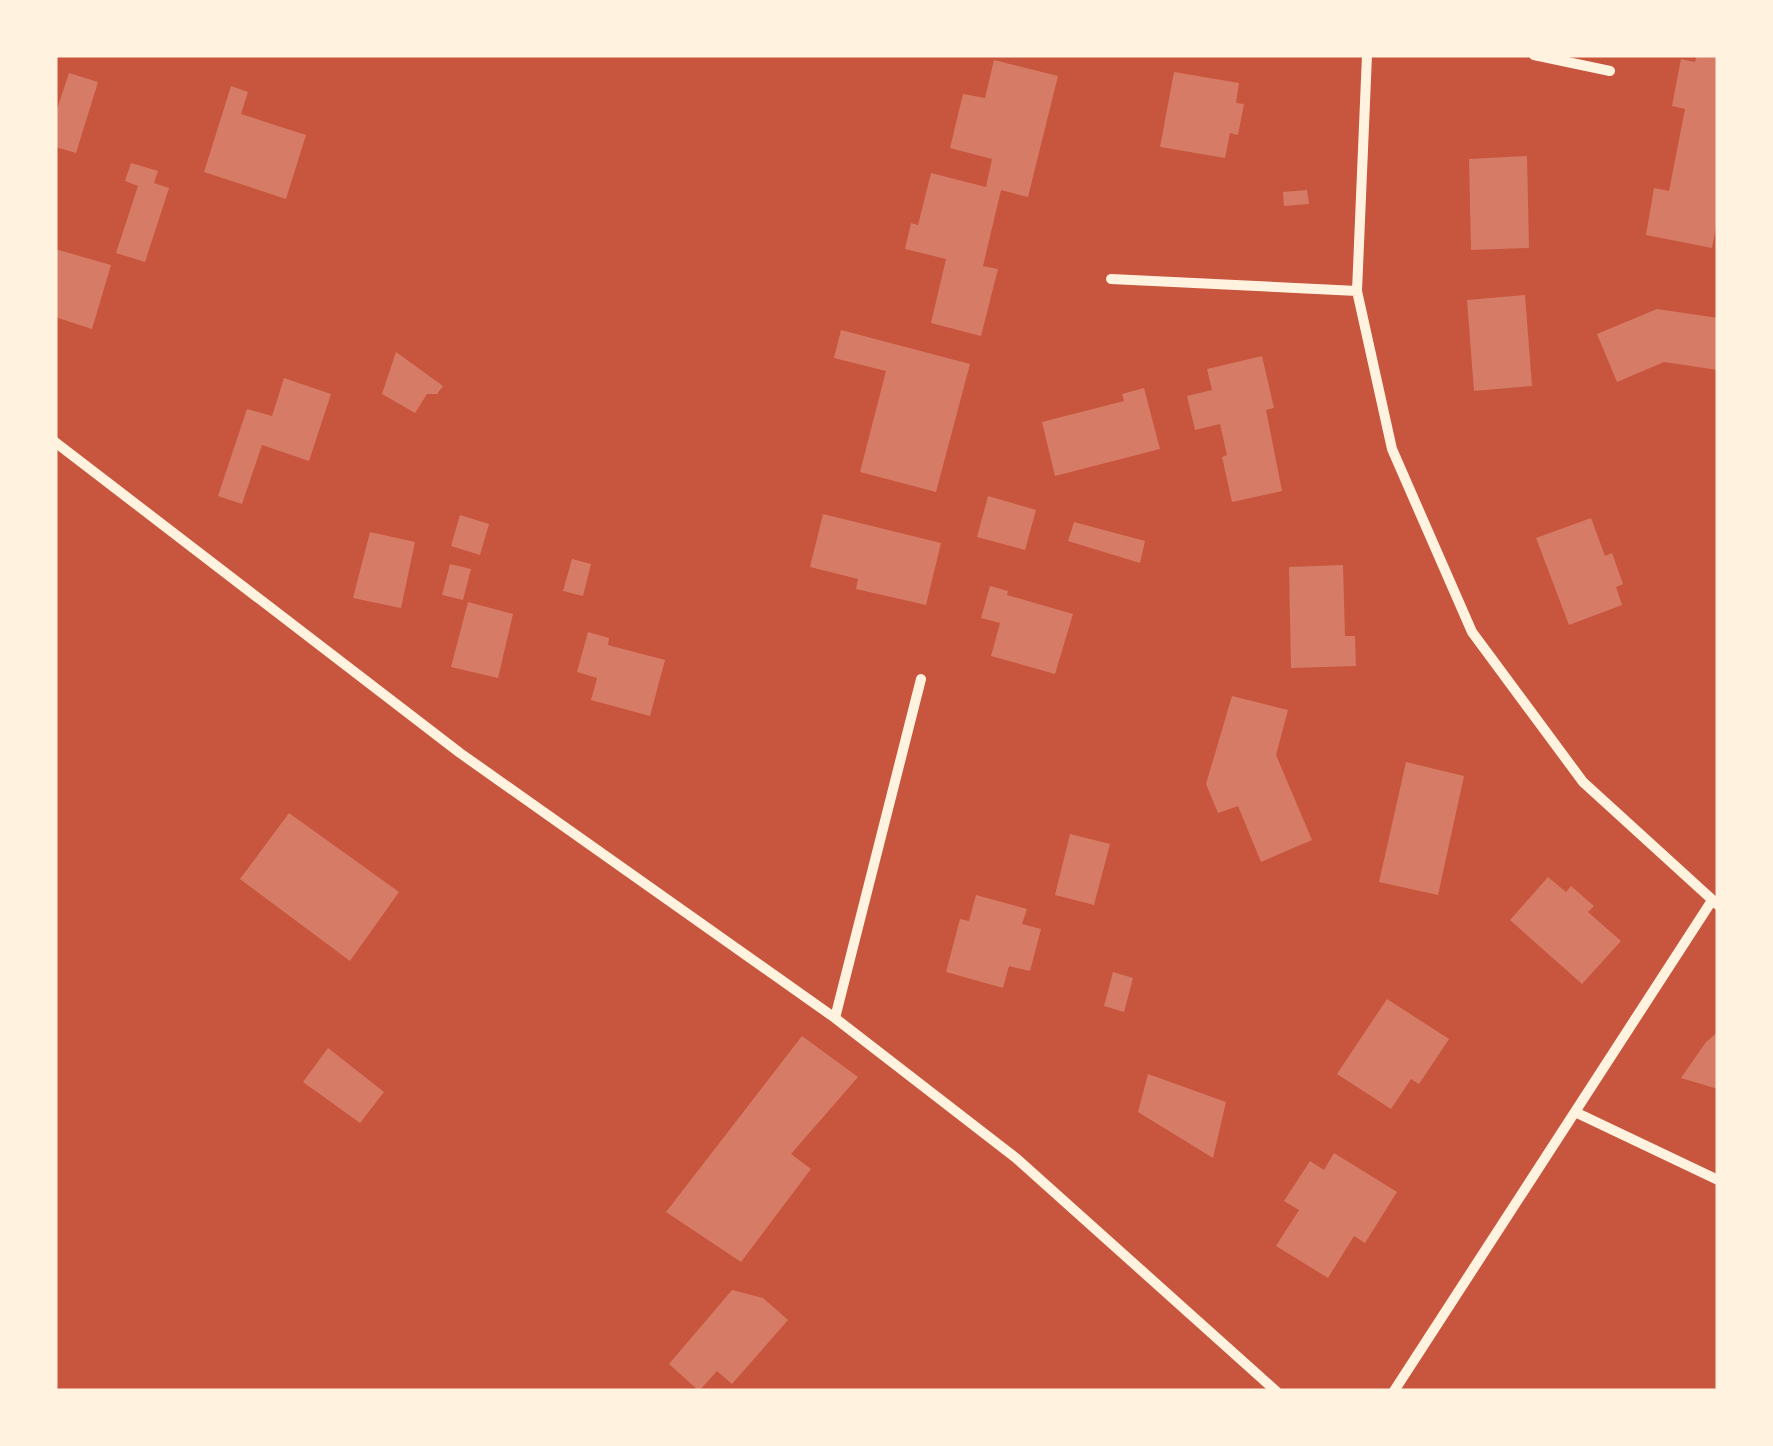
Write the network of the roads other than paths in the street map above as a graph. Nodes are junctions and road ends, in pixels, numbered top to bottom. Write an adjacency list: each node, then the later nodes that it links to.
1 (1367, 55): 5 (street)
2 (1534, 55): 3 (street)
3 (1610, 71)
4 (1111, 279): 5 (street)
5 (1357, 291): 8 (street)
6 (55, 442): 9 (street)
7 (921, 679): 9 (street)
8 (1715, 903): 10 (street)
9 (836, 1018): 12 (street)
10 (1575, 1112): 11 (street); 13 (street)
11 (1718, 1180)
12 (1276, 1391)
13 (1394, 1391)

